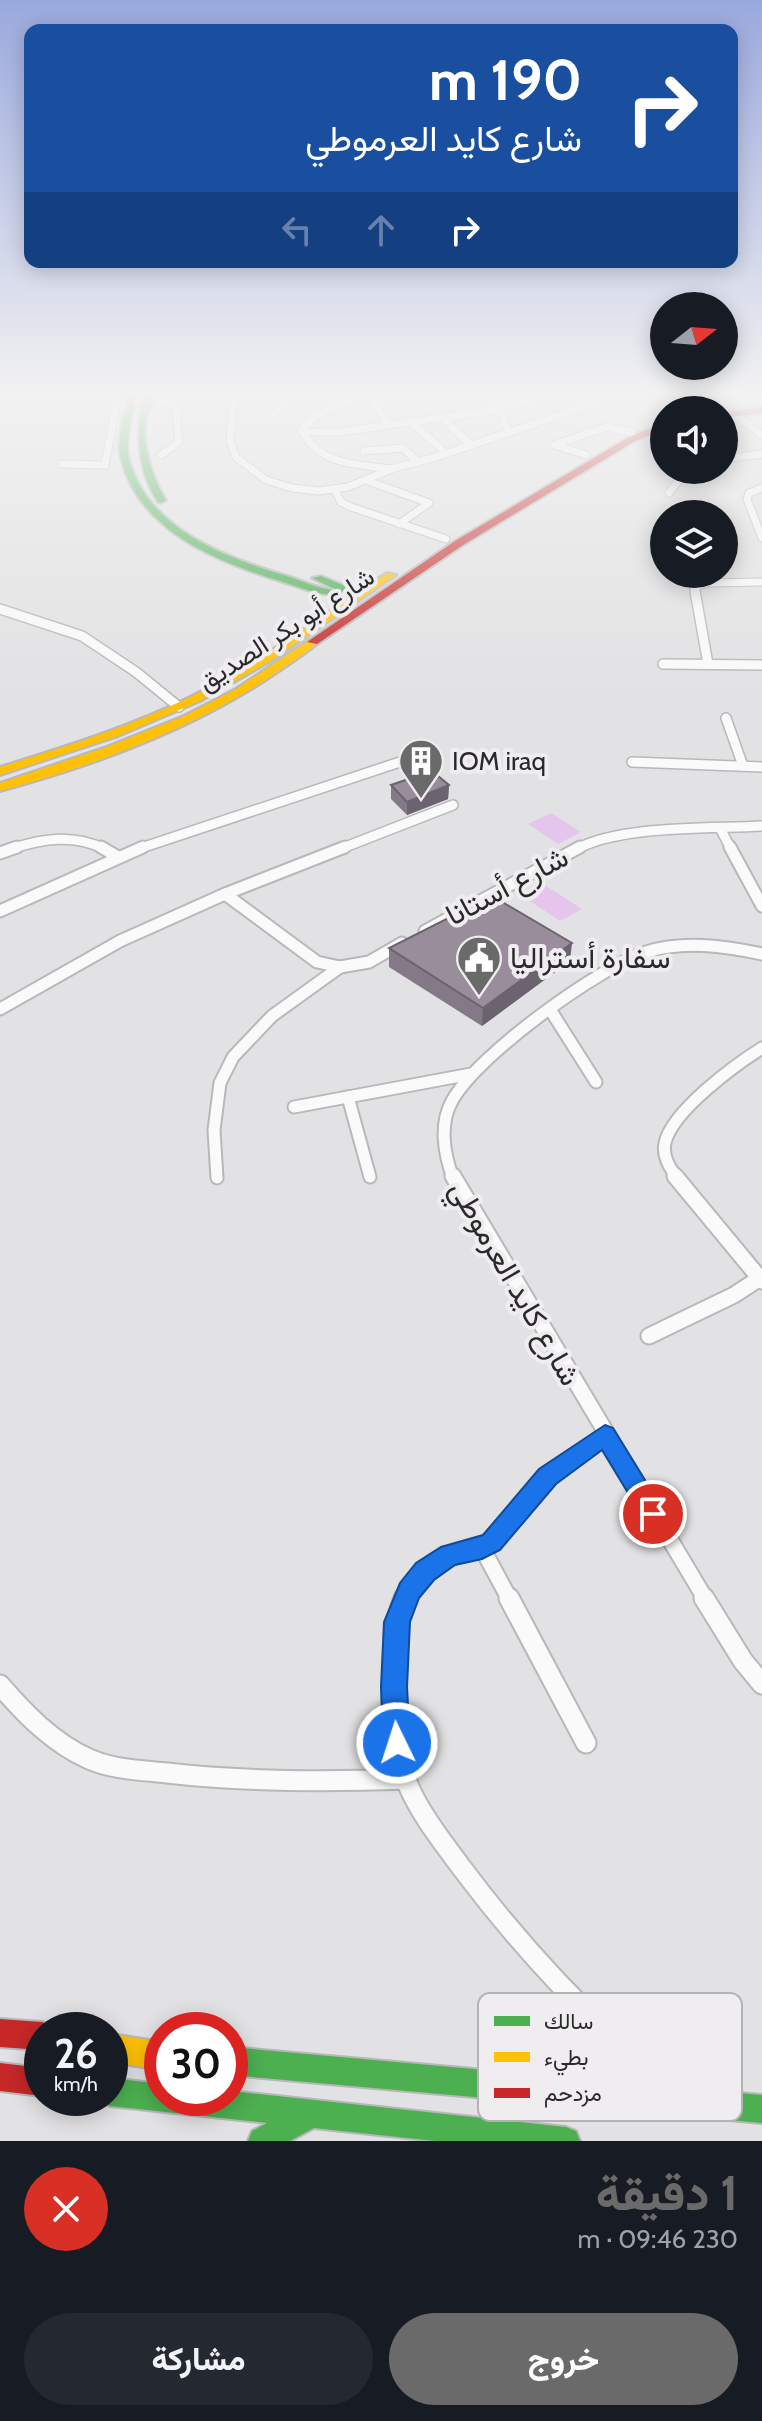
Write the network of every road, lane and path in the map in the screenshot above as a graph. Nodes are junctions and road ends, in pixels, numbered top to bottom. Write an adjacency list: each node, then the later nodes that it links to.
1 (141, 492): 11 (main road)
2 (336, 492): 7 (street)
3 (398, 492): 7 (street)
4 (524, 492): 9 (main road, شارع أبو بكر الصديق)
5 (544, 492): 25 (main road, شارع أبو بكر الصديق)
6 (752, 492): 8 (street)
7 (399, 524): 9 (street)
8 (761, 535)
9 (446, 539): 10 (main road, شارع أبو بكر الصديق)
10 (393, 573): 11 (main road); 14 (main road, شارع أبو بكر الصديق)
11 (312, 581): 14 (main road)
12 (762, 582): 16 (street)
13 (0, 609): 18 (street)
14 (313, 623): 18 (main road, شارع أبو بكر الصديق)
15 (663, 664): 16 (street)
16 (708, 664): 17 (street)
17 (762, 665)
18 (179, 707): 24 (main road, شارع أبو بكر الصديق)
19 (726, 718): 22 (street)
20 (406, 760): 31 (street)
21 (632, 762): 22 (street)
22 (743, 766): 23 (street)
23 (762, 767)
24 (0, 771)
25 (0, 787)
26 (453, 805): 32 (street)
27 (762, 826): 28 (street, شارع أستانا)
28 (716, 829): 29 (street, شارع أستانا); 33 (street); 36 (street, شارع أستانا)
29 (762, 834)
30 (0, 853): 31 (street)
31 (118, 857): 34 (street)
32 (225, 894): 36 (street); 37 (street)
33 (762, 906)
34 (0, 911)
35 (762, 954): 38 (street, شارع كايد العرموطي)
36 (340, 967): 45 (street, شارع أستانا)
37 (0, 1009)
38 (551, 1011): 40 (street, شارع كايد العرموطي); 41 (street)
39 (762, 1048): 46 (street)
40 (472, 1074): 42 (street); 48 (street, شارع كايد العرموطي)
41 (596, 1082)
42 (348, 1097): 43 (street); 44 (street)
43 (294, 1107)
44 (370, 1177)
45 (217, 1178)
46 (761, 1279): 47 (street)
47 (649, 1336)
48 (605, 1435): 49 (street); 50 (street, شارع كايد العرموطي)
49 (482, 1548): 52 (street); 53 (street)
50 (762, 1684)
51 (0, 1685): 53 (street)
52 (586, 1743)
53 (406, 1779): 54 (street)
54 (568, 1993)
55 (0, 2033): 56 (main road)
56 (24, 2035)
57 (248, 2063): 60 (main road)
58 (0, 2077): 59 (main road)
59 (24, 2080)
60 (478, 2083)
61 (128, 2094): 64 (main road)
62 (742, 2107): 63 (main road)
63 (762, 2109)
64 (310, 2115): 65 (main road); 66 (main road)
65 (262, 2141)
66 (566, 2141)

